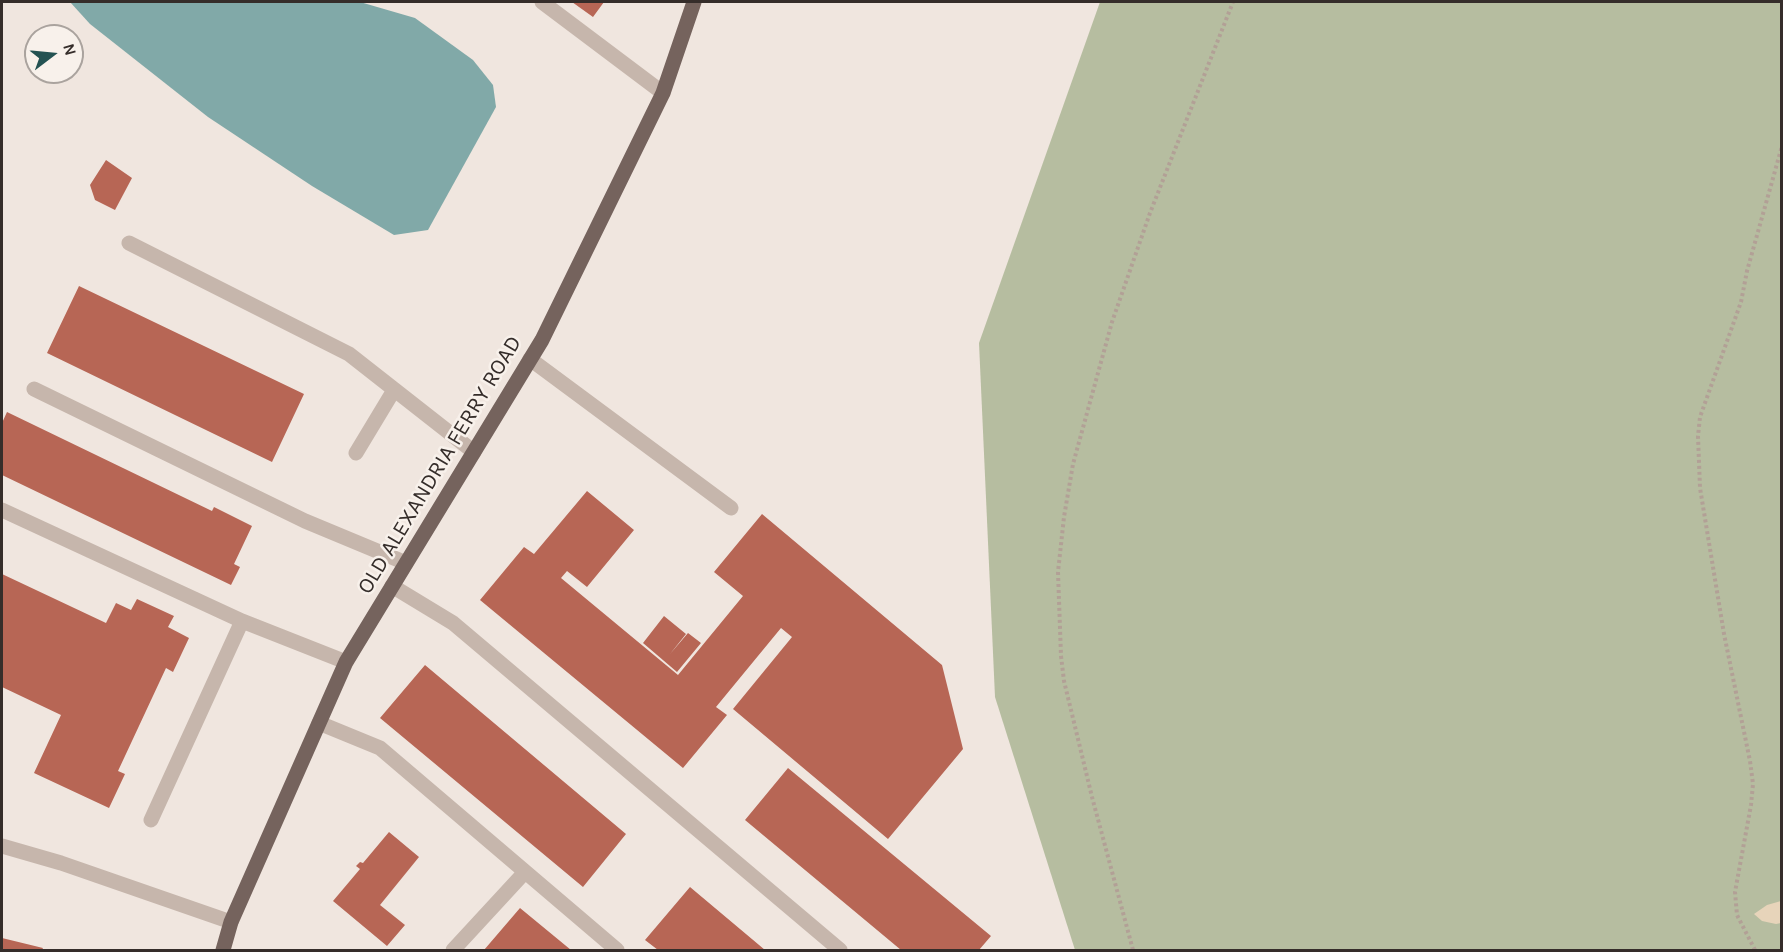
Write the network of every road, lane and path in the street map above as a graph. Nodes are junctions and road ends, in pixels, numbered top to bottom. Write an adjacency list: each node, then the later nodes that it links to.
1 (542, 2): 4 (street)
2 (694, 2): 4 (main road, OLD ALEXANDRIA FERRY ROAD)
3 (1233, 2): 27 (path)
4 (663, 93): 7 (main road, OLD ALEXANDRIA FERRY ROAD)
5 (1782, 146): 28 (path)
6 (129, 243): 9 (street)
7 (530, 359): 11 (main road, OLD ALEXANDRIA FERRY ROAD); 12 (street)
8 (34, 389): 14 (street)
9 (394, 390): 10 (street); 11 (street)
10 (356, 453)
11 (474, 453): 14 (main road, OLD ALEXANDRIA FERRY ROAD)
12 (731, 508)
13 (2, 510): 16 (street)
14 (406, 563): 15 (main road, OLD ALEXANDRIA FERRY ROAD)
15 (392, 586): 17 (main road, OLD ALEXANDRIA FERRY ROAD); 26 (street)
16 (242, 621): 17 (street); 19 (street)
17 (345, 662): 18 (main road, OLD ALEXANDRIA FERRY ROAD)
18 (319, 723): 21 (street); 22 (main road, OLD ALEXANDRIA FERRY ROAD)
19 (151, 820)
20 (2, 846): 22 (street)
21 (525, 872): 24 (street); 25 (street)
22 (231, 922): 23 (main road, OLD ALEXANDRIA FERRY ROAD)
23 (223, 951)
24 (453, 951)
25 (617, 951)
26 (840, 951)
27 (1133, 951)
28 (1755, 951)

